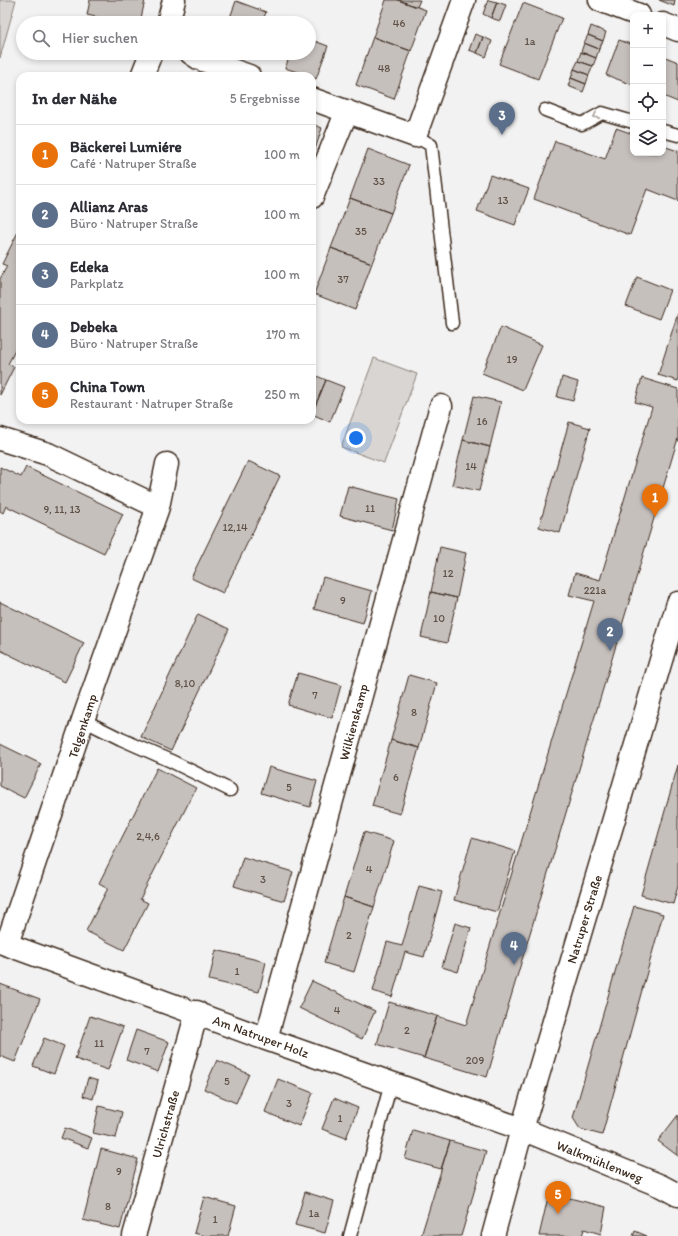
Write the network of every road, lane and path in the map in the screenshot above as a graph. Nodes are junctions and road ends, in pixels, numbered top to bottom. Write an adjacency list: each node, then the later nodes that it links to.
1 (174, 0): 5 (street)
2 (464, 0): 18 (street)
3 (613, 2): 4 (street)
4 (634, 12)
5 (170, 16)
6 (666, 25): 7 (street)
7 (678, 30)
8 (148, 60): 10 (street)
9 (205, 60): 11 (street)
10 (144, 72)
11 (238, 72)
12 (316, 100): 14 (street)
13 (545, 110): 15 (lane, one-way to 13)
14 (347, 111): 18 (street); 19 (street)
15 (630, 121)
16 (666, 131): 17 (lane)
17 (678, 135)
18 (415, 136): 20 (lane)
19 (316, 187)
20 (452, 323)
21 (441, 406): 30 (street, Wilkienskamp)
22 (0, 439): 24 (street)
23 (167, 464): 24 (street, Telgenkamp)
24 (158, 507): 26 (street, Telgenkamp)
25 (678, 603): 32 (street, Natruper Straße)
26 (83, 720): 27 (lane); 28 (street, Telgenkamp)
27 (230, 790)
28 (4, 943): 29 (street, Am Natruper Holz)
29 (197, 1012): 30 (street, Am Natruper Holz); 34 (street, Ulrichstraße)
30 (266, 1039): 31 (street, Am Natruper Holz)
31 (391, 1083): 32 (street, Am Natruper Holz); 35 (lane)
32 (522, 1128): 33 (street, Walkmühlenweg); 36 (street, Natruper Straße)
33 (678, 1195)
34 (134, 1236)
35 (350, 1236)
36 (493, 1236)

